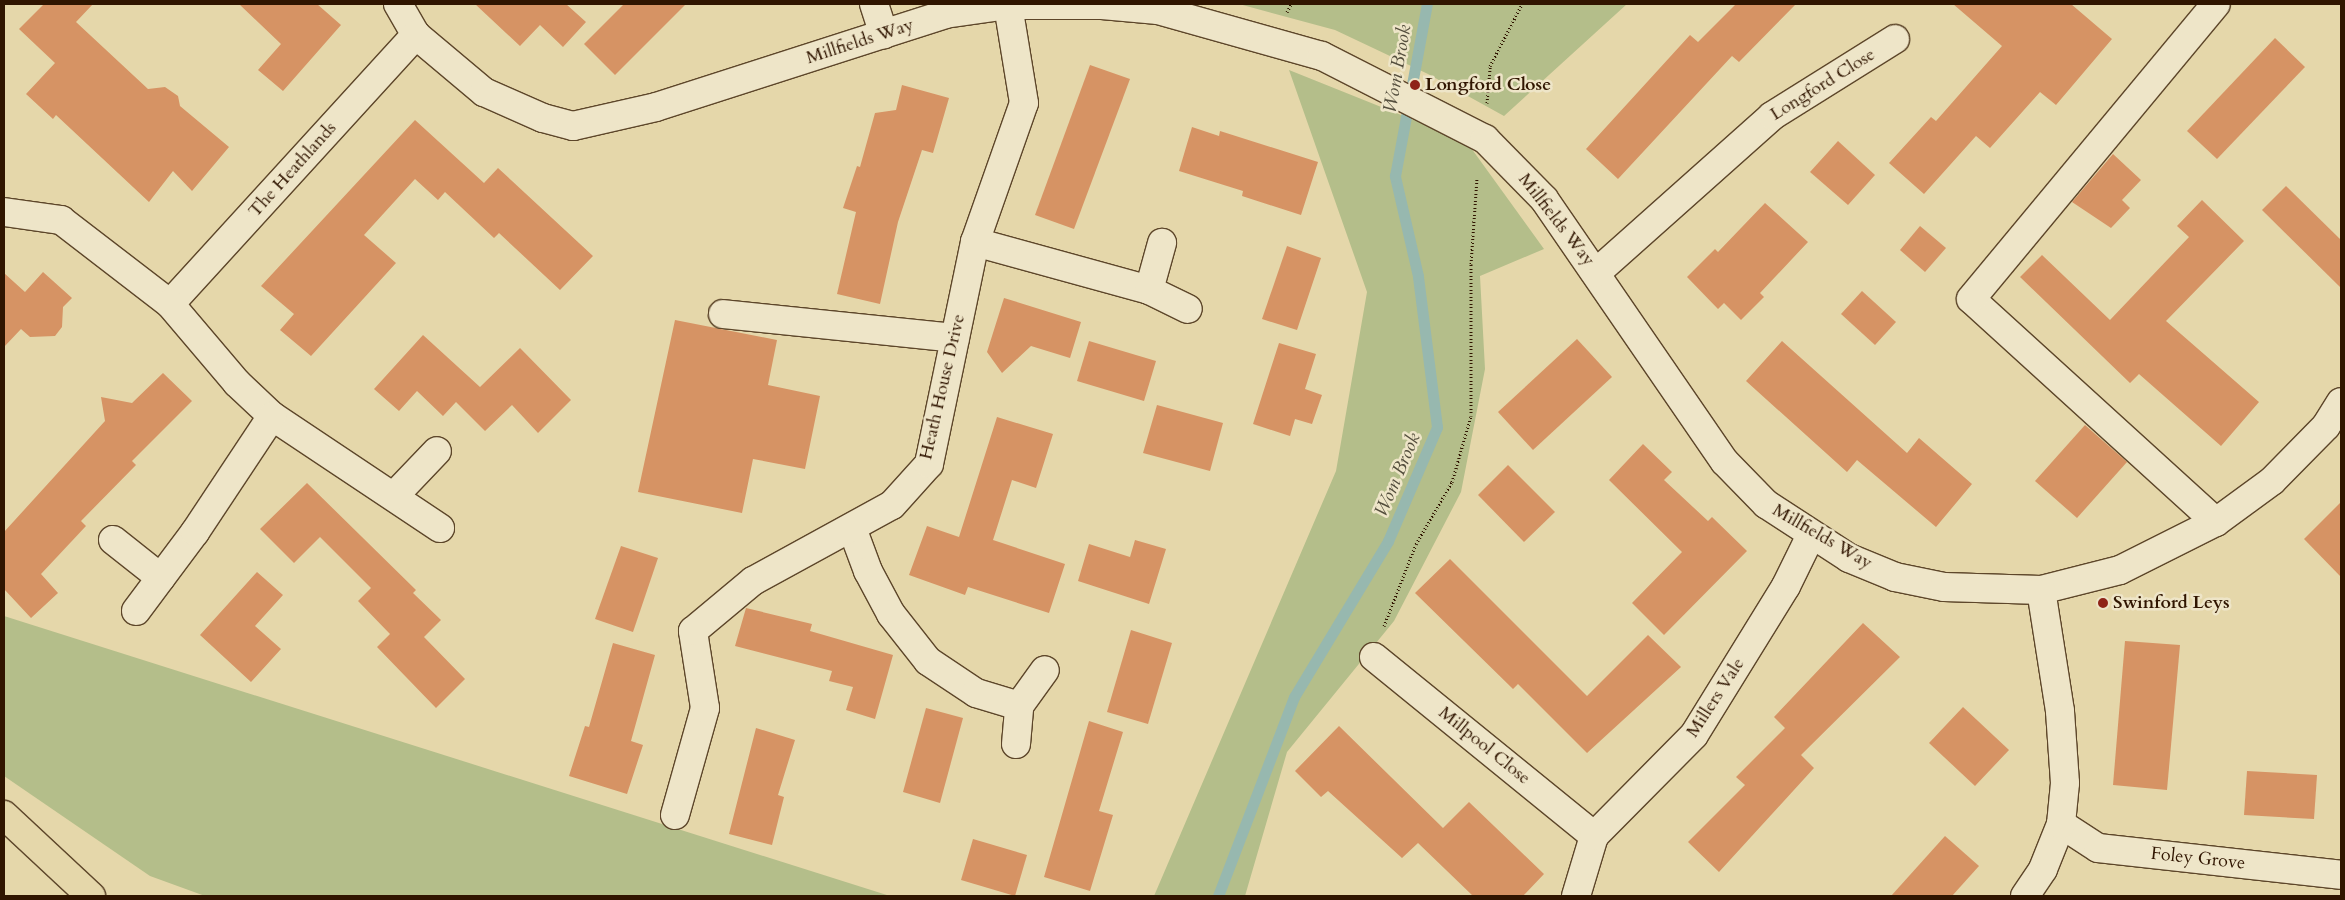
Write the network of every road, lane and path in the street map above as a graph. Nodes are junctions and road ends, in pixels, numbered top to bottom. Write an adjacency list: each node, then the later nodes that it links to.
1 (398, 4): 8 (street, Millfields Way)
2 (874, 4): 7 (street)
3 (1522, 4): 10 (path)
4 (2216, 4): 24 (street)
5 (1008, 5): 6 (street, Millfields Way); 7 (street, Millfields Way); 12 (street, Heath House Drive)
6 (1158, 7): 10 (street, Millfields Way)
7 (884, 34): 8 (street, Millfields Way)
8 (416, 35): 16 (street, The Heathlands)
9 (1894, 39): 14 (street, Longford Close)
10 (1485, 139): 14 (street, Millfields Way); 32 (path)
11 (4, 212): 16 (street)
12 (975, 242): 15 (street); 19 (street, Heath House Drive)
13 (1162, 243): 15 (street)
14 (1596, 273): 27 (street, Millfields Way)
15 (1149, 290): 17 (street)
16 (170, 304): 21 (street)
17 (1188, 309)
18 (723, 314): 19 (street)
19 (955, 338): 26 (street, Heath House Drive)
20 (2341, 402): 24 (street, Millfields Way)
21 (272, 416): 23 (street); 29 (street)
22 (437, 451): 23 (street)
23 (394, 496): 25 (street)
24 (2216, 522): 30 (street, Millfields Way)
25 (440, 528)
26 (852, 528): 34 (street); 37 (street, Heath House Drive)
27 (1811, 535): 30 (street, Millfields Way); 39 (street, Millers Vale)
28 (112, 540): 29 (street)
29 (161, 578): 31 (street)
30 (2041, 590): 38 (street)
31 (136, 611)
32 (1374, 657): 39 (street, Millpool Close)
33 (1045, 670): 34 (street)
34 (1019, 706): 35 (street)
35 (1016, 744)
36 (4, 815): 41 (main road)
37 (675, 815)
38 (2061, 824): 40 (street, Foley Grove); 43 (street)
39 (1594, 836): 42 (street, Millers Vale)
40 (2341, 875)
41 (91, 896)
42 (1576, 896)
43 (2026, 896)

